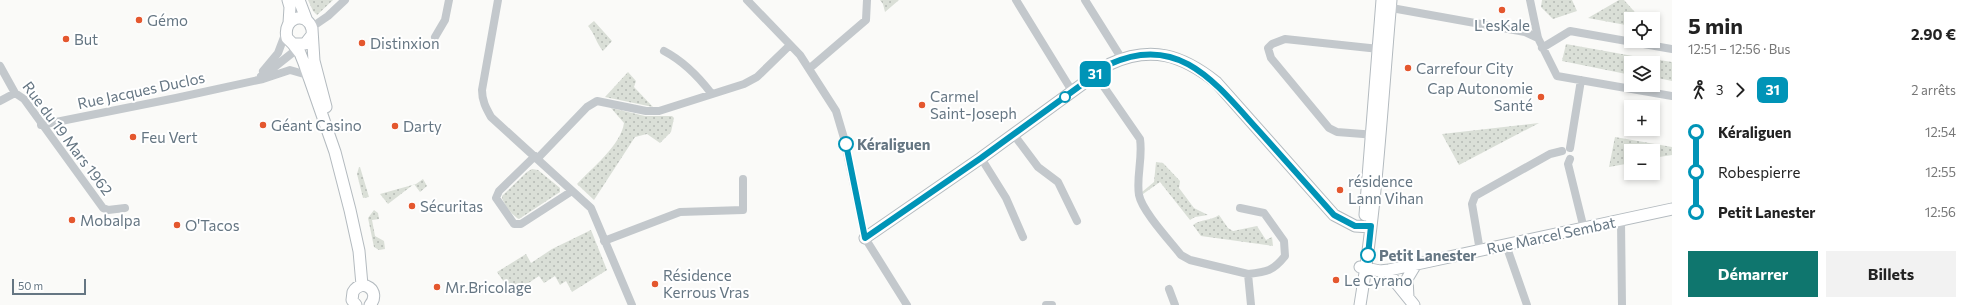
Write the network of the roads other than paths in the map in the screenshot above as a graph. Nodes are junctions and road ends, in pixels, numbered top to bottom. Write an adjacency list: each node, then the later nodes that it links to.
1 (288, 0): 12 (street)
2 (299, 0): 13 (street)
3 (345, 0): 13 (street)
4 (449, 0): 14 (street)
5 (498, 0): 39 (street)
6 (747, 0): 17 (street)
7 (867, 0): 24 (street)
8 (1016, 0): 29 (street)
9 (1085, 0): 22 (street)
10 (1530, 0): 15 (street)
11 (1386, 4): 15 (street); 19 (street); 36 (street)
12 (287, 27): 13 (street); 16 (street); 27 (street, Rue Jacques Duclos)
13 (310, 27): 16 (street); 38 (street)
14 (435, 37)
15 (1538, 38): 18 (street)
16 (298, 45): 27 (street, Rue Jacques Duclos); 28 (street)
17 (790, 45): 24 (street); 31 (street)
18 (1542, 48): 20 (street); 26 (street)
19 (1379, 49): 36 (street); 36 (street)
20 (1672, 49)
21 (664, 51): 31 (street)
22 (1122, 59): 25 (street); 48 (street)
23 (0, 66): 30 (street, Rue du 19 Mars 1962)
24 (810, 68): 51 (street)
25 (1095, 74): 29 (street); 58 (street)
26 (1581, 80): 32 (street); 37 (street)
27 (247, 81): 28 (street, Rue Jacques Duclos); 34 (street, Rue Jacques Duclos)
28 (311, 81): 38 (street)
29 (1072, 91): 35 (street)
30 (15, 93): 33 (street); 34 (street, Rue du 19 Mars 1962)
31 (711, 94): 39 (street)
32 (1672, 96)
33 (0, 101)
34 (41, 125): 43 (street, Rue du 19 Mars 1962)
35 (1014, 135): 40 (street); 46 (street)
36 (1376, 135): 48 (street)
37 (1566, 149): 49 (street); 54 (street)
38 (335, 152): 59 (street)
39 (536, 158): 42 (street); 42 (street)
40 (981, 158): 50 (street); 51 (street)
41 (743, 179): 52 (street)
42 (572, 191): 52 (street)
43 (125, 208)
44 (1240, 208): 58 (street)
45 (1672, 209): 47 (street, Rue Marcel Sembat)
46 (1077, 221)
47 (1621, 221): 49 (street, Rue Marcel Sembat); 72 (street)
48 (1367, 226): 56 (street)
49 (1584, 229): 53 (street, Rue Marcel Sembat)
50 (1023, 237)
51 (865, 238): 65 (street)
52 (604, 241): 64 (street)
53 (1506, 245): 54 (street, Rue Marcel Sembat); 71 (street)
54 (1480, 251): 55 (street, Rue Marcel Sembat)
55 (1416, 264): 57 (street, Rue Marcel Sembat); 61 (street)
56 (1363, 268): 57 (street, Rue Marcel Sembat); 70 (street)
57 (1389, 270): 61 (street)
58 (1248, 274): 69 (street)
59 (362, 285): 62 (street); 63 (street)
60 (1169, 289): 68 (street)
61 (1411, 301)
62 (356, 305)
63 (370, 305)
64 (632, 305)
65 (907, 305)
66 (1046, 305): 67 (street)
67 (1052, 305)
68 (1175, 305)
69 (1251, 305)
70 (1359, 305)
71 (1527, 305)
72 (1622, 305)

